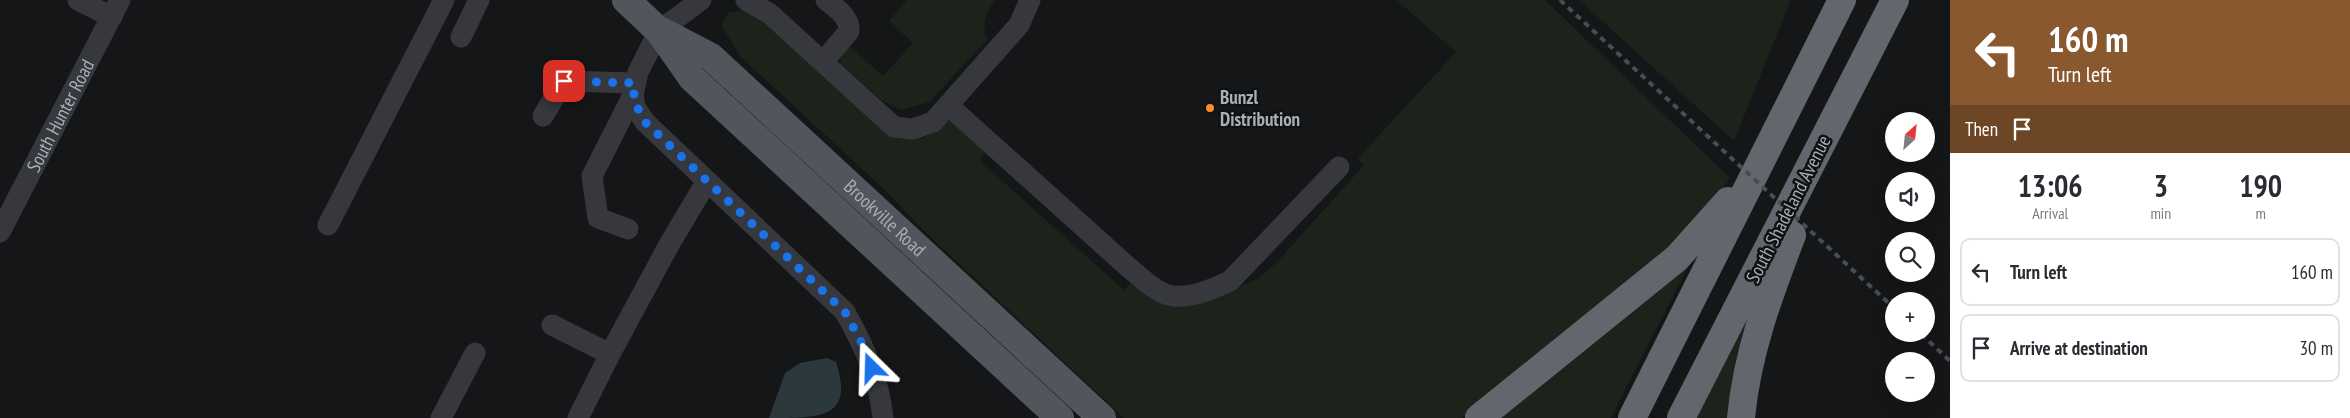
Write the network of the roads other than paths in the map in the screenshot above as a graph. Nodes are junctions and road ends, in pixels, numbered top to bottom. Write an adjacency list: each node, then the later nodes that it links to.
1 (78, 0): 11 (street)
2 (444, 0): 22 (street)
3 (479, 0): 13 (street)
4 (626, 0): 12 (main road, Brookville Road)
5 (701, 0): 12 (street)
6 (746, 0): 14 (street)
7 (826, 0): 14 (street)
8 (1030, 0): 17 (street)
9 (1842, 0): 16 (highway)
10 (1895, 0): 18 (highway, South Shadeland Avenue)
11 (116, 8): 24 (street, South Hunter Road)
12 (660, 30): 15 (street); 31 (main road, Brookville Road); 32 (main road, Brookville Road)
13 (461, 37)
14 (823, 62): 17 (street)
15 (633, 89): 19 (street); 21 (street); 23 (street)
16 (1791, 102): 33 (highway); 34 (highway)
17 (949, 106): 20 (street)
18 (1840, 109): 35 (highway, South Shadeland Avenue); 36 (highway)
19 (543, 116)
20 (1338, 167)
21 (707, 181): 27 (street); 30 (street)
22 (328, 225)
23 (628, 229)
24 (0, 232)
25 (552, 325): 27 (street)
26 (475, 353): 28 (street)
27 (610, 354): 29 (street)
28 (441, 418)
29 (578, 418)
30 (883, 418)
31 (1060, 418)
32 (1102, 418)
33 (1479, 418)
34 (1632, 418)
35 (1682, 418)
36 (1741, 418)

